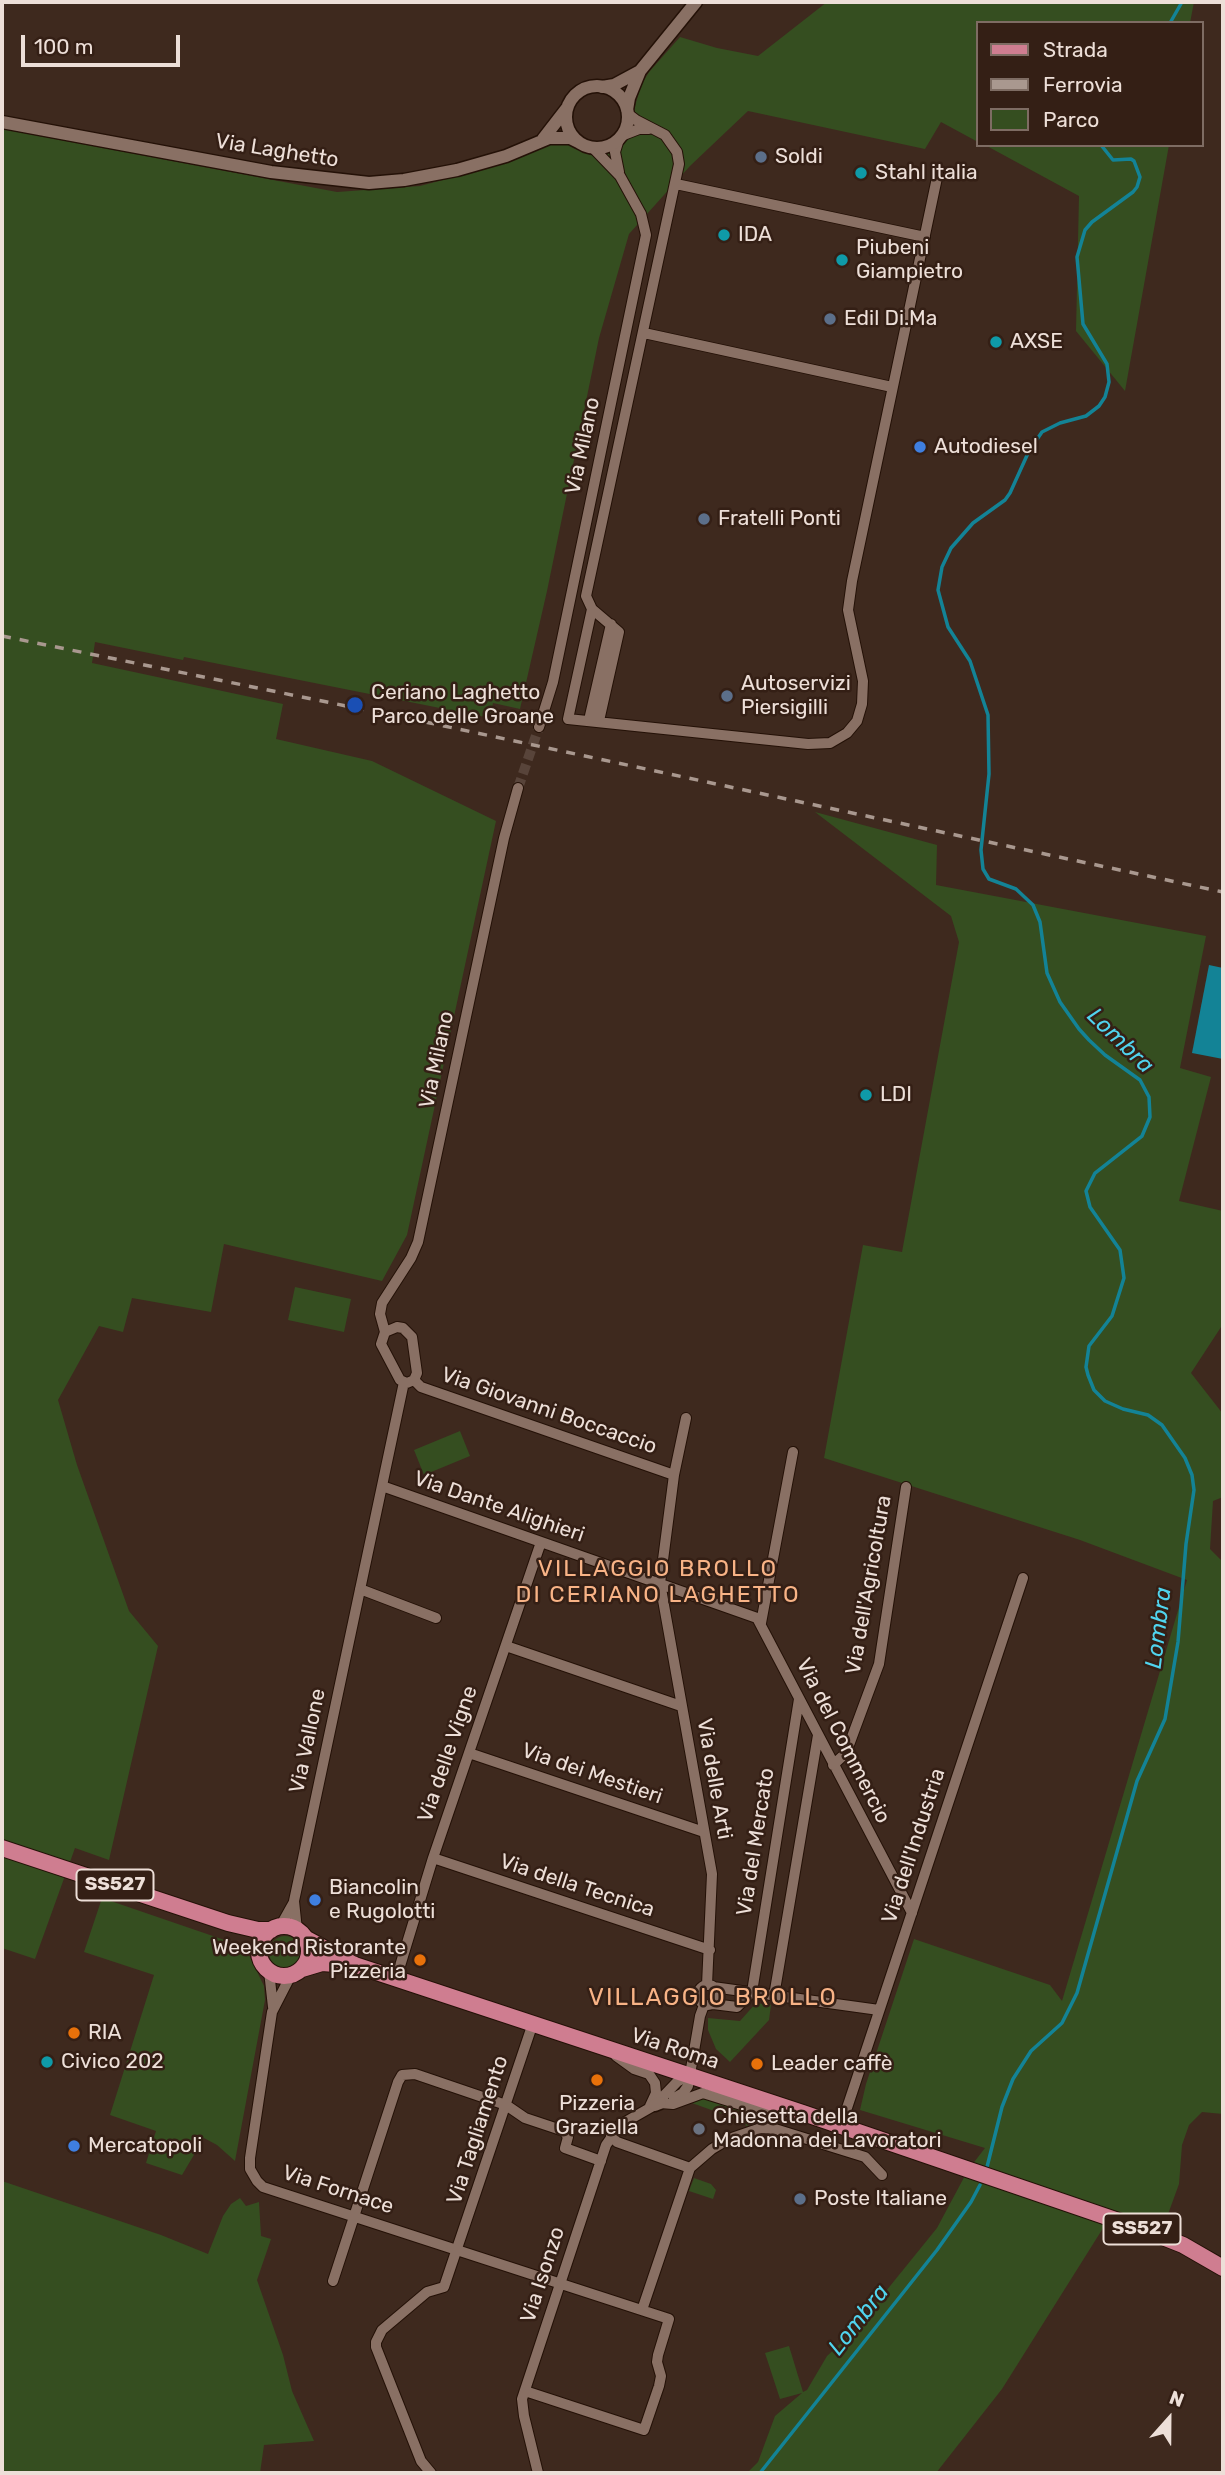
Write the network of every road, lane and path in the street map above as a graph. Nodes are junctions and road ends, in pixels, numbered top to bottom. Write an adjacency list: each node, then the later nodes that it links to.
1 (696, 2): 2 (street)
2 (640, 71): 3 (street); 5 (street)
3 (602, 87): 4 (street); 5 (street)
4 (567, 108): 9 (street, Via Laghetto); 10 (street)
5 (627, 112): 7 (street); 8 (street)
6 (2, 122): 9 (street, Via Laghetto)
7 (653, 129): 8 (street); 13 (street)
8 (620, 138): 10 (street); 12 (street, Via Milano)
9 (544, 139): 10 (street, Via Laghetto)
10 (588, 146): 12 (street, Via Milano)
11 (938, 173): 14 (street)
12 (621, 176): 19 (street, Via Milano)
13 (676, 184): 14 (street); 15 (street)
14 (925, 237): 16 (street)
15 (644, 333): 16 (street); 17 (street)
16 (892, 387): 18 (street)
17 (592, 609): 18 (street); 18 (street)
18 (594, 721)
19 (538, 727)
20 (518, 788): 21 (street, Via Milano)
21 (385, 1332): 22 (street, Via Milano); 22 (street)
22 (409, 1381): 25 (street, Via Giovanni Boccaccio); 26 (street)
23 (686, 1418): 25 (street, Via delle Arti)
24 (793, 1452): 33 (street)
25 (674, 1475): 30 (street, Via delle Arti)
26 (382, 1486): 28 (street, Via Dante Alighieri); 31 (street, Via Vallone)
27 (906, 1487): 39 (street, Via dell'Agricoltura)
28 (541, 1542): 30 (street, Via Dante Alighieri); 34 (street, Via delle Vigne)
29 (1023, 1578): 44 (street, Via dell'Industria)
30 (660, 1583): 33 (street, Via Dante Alighieri); 36 (street, Via delle Arti)
31 (360, 1589): 32 (street); 43 (street, Via Vallone)
32 (436, 1618)
33 (761, 1623): 35 (street, Via del Commercio)
34 (506, 1646): 36 (street); 38 (street, Via delle Vigne)
35 (799, 1698): 37 (street, Via del Commercio); 55 (street, Via del Mercato)
36 (681, 1706): 40 (street, Via delle Arti)
37 (818, 1735): 39 (street, Via del Commercio); 56 (street, Via del Mercato)
38 (469, 1752): 40 (street, Via dei Mestieri); 42 (street, Via delle Vigne)
39 (833, 1765): 44 (street, Via del Commercio)
40 (704, 1832): 48 (street, Via delle Arti)
41 (2, 1848): 45 (main road, SS527)
42 (433, 1858): 48 (street, Via della Tecnica); 53 (street, Via delle Vigne)
43 (295, 1901): 46 (street, Via Vallone); 47 (street, Via Vallone)
44 (912, 1913): 59 (street, Via dell'Industria)
45 (228, 1923): 46 (main road, SS527); 49 (main road, SS527)
46 (276, 1928): 47 (main road, SS527); 49 (main road)
47 (301, 1934): 50 (main road, Via Roma / SS527); 52 (main road)
48 (710, 1951): 54 (street, Via delle Arti)
49 (259, 1954): 51 (main road, SS527)
50 (355, 1965): 52 (main road, Via Roma / SS527); 53 (main road, Via Roma / SS527)
51 (268, 1971): 52 (main road, SS527); 58 (street, Via Fornace)
52 (296, 1972): 58 (street, Via Fornace)
53 (396, 1979): 60 (main road, Via Roma / SS527)
54 (710, 1986): 55 (street); 57 (street); 57 (street)
55 (752, 1992): 56 (street); 57 (street)
56 (774, 1996): 59 (street)
57 (709, 2004): 62 (street)
58 (274, 2008): 71 (street, Via Fornace)
59 (879, 2010): 66 (street, Via dell'Industria)
60 (533, 2023): 61 (main road, Via Roma / SS527); 63 (street, Via Tagliamento)
61 (604, 2048): 62 (main road, Via Roma / SS527); 64 (street)
62 (689, 2075): 64 (street, Via Isonzo); 65 (main road, Via Roma / SS527)
63 (506, 2105): 68 (street); 71 (street); 72 (street, Via Tagliamento)
64 (654, 2106): 65 (street, Via Isonzo); 67 (street, Via Isonzo)
65 (785, 2107): 66 (main road, Via Roma / SS527)
66 (841, 2126): 73 (main road, Via Roma / SS527)
67 (611, 2136): 68 (street, Via Isonzo); 69 (street)
68 (601, 2161): 75 (street, Via Isonzo)
69 (690, 2168): 70 (street); 76 (street)
70 (882, 2175)
71 (355, 2216): 72 (street, Via Fornace); 74 (street)
72 (458, 2250): 75 (street, Via Fornace); 78 (street, Via Tagliamento)
73 (1223, 2268)
74 (333, 2281)
75 (561, 2283): 76 (street, Via Fornace); 77 (street, Via Isonzo)
76 (642, 2310): 77 (street, Via Fornace)
77 (525, 2391): 79 (street, Via Isonzo)
78 (431, 2473)
79 (538, 2473)

